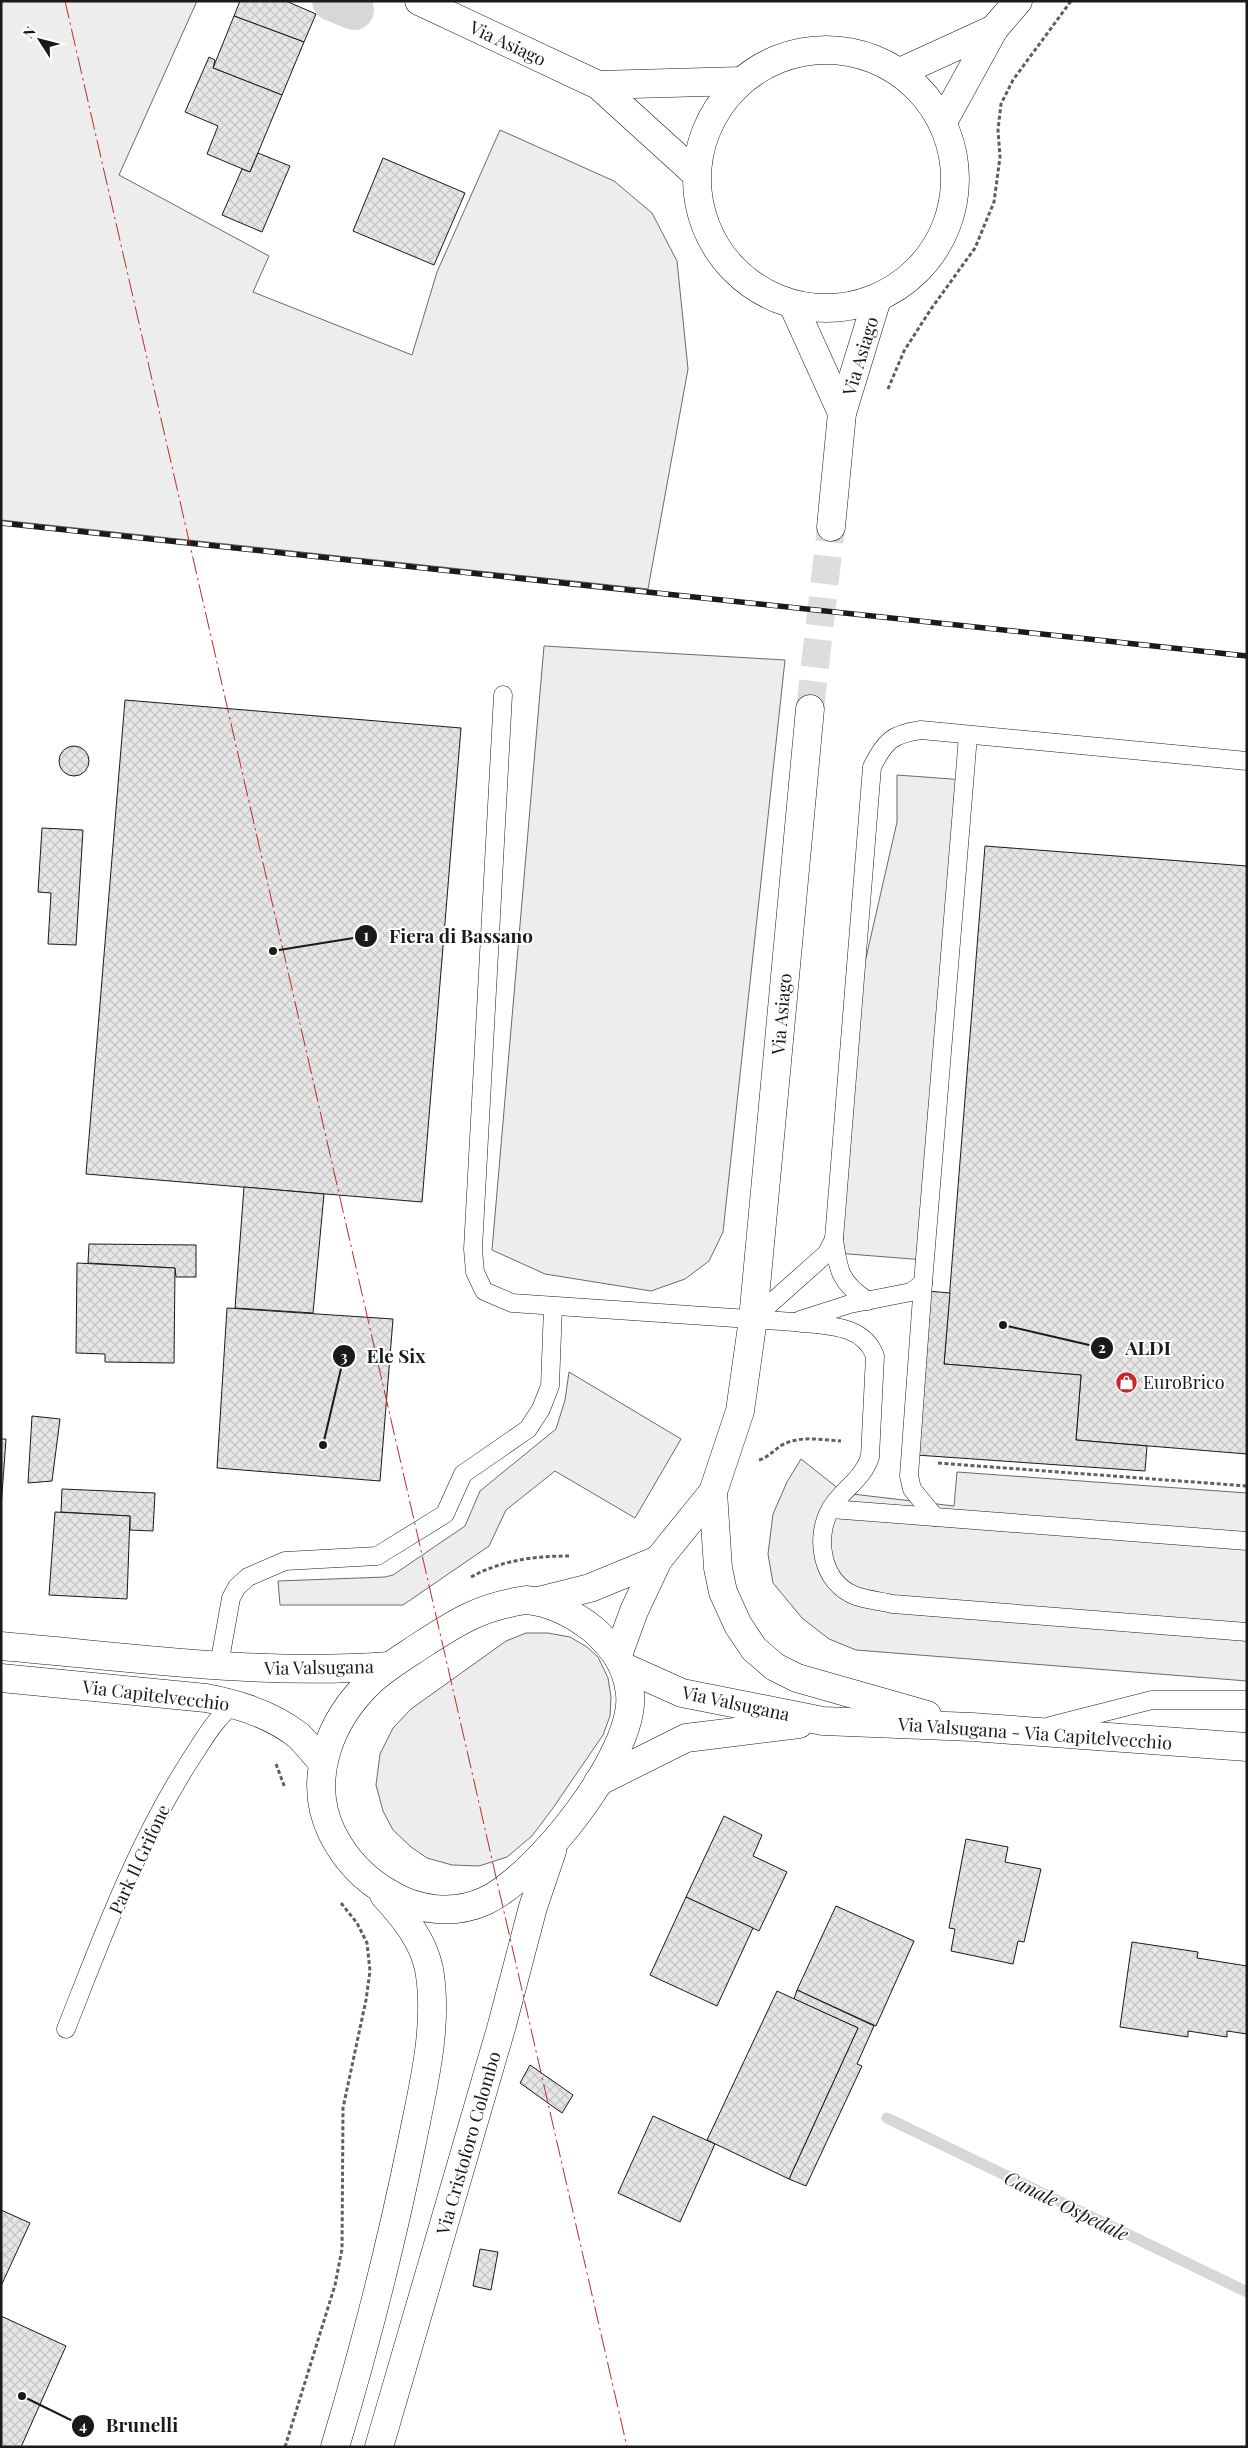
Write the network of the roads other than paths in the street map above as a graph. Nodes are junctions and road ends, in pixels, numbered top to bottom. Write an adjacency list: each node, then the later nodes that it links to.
1 (419, 1): 6 (main road, Via Asiago)
2 (1018, 1): 3 (main road)
3 (994, 29): 4 (main road); 7 (main road)
4 (900, 72): 5 (main road, Via Asiago); 7 (main road, Via Asiago)
5 (740, 81): 6 (main road, Via Asiago); 8 (main road, Via Asiago)
6 (598, 84): 8 (main road, Via Asiago)
7 (943, 122): 9 (main road, Via Asiago)
8 (696, 174): 10 (main road, Via Asiago)
9 (877, 299): 10 (main road, Via Asiago); 11 (main road, Via Asiago)
10 (793, 305): 11 (main road, Via Asiago)
11 (842, 413): 12 (main road, Via Asiago)
12 (831, 527)
13 (503, 694): 20 (lane)
14 (810, 710): 21 (main road, Via Asiago)
15 (968, 736): 16 (lane); 17 (lane); 18 (lane)
16 (1247, 761)
17 (834, 1239): 19 (lane); 21 (lane)
18 (923, 1283): 19 (lane); 25 (lane)
19 (868, 1301): 22 (lane)
20 (554, 1307): 21 (lane); 32 (lane)
21 (753, 1319): 22 (lane); 23 (main road, Via Asiago)
22 (794, 1322): 24 (lane)
23 (713, 1492): 27 (main road); 38 (main road)
24 (831, 1509): 25 (lane); 29 (lane)
25 (936, 1517): 26 (lane)
26 (1247, 1541)
27 (658, 1560): 28 (main road); 31 (main road)
28 (538, 1601): 31 (main road, Via Valsugana); 33 (main road, Via Valsugana)
29 (1247, 1632)
30 (1, 1646): 32 (main road, Via Valsugana)
31 (621, 1661): 37 (main road, Via Valsugana); 42 (main road)
32 (219, 1665): 33 (main road, Via Valsugana)
33 (389, 1666): 41 (main road)
34 (1, 1678): 36 (main road, Via Capitelvecchio)
35 (1247, 1700): 39 (lane)
36 (235, 1703): 41 (main road, Via Capitelvecchio); 45 (lane, Park Il Grifone)
37 (823, 1722): 38 (main road, Via Valsugana - Via Capitelvecchio); 42 (main road)
38 (972, 1727): 39 (main road, Via Valsugana - Via Capitelvecchio)
39 (1024, 1732): 40 (main road, Via Valsugana - Via Capitelvecchio)
40 (1247, 1747)
41 (322, 1762): 44 (main road)
42 (598, 1782): 43 (main road)
43 (556, 1840): 44 (main road); 47 (main road, Via Cristoforo Colombo)
44 (377, 1887): 46 (main road)
45 (66, 2029)
46 (335, 2447)
47 (379, 2447)

